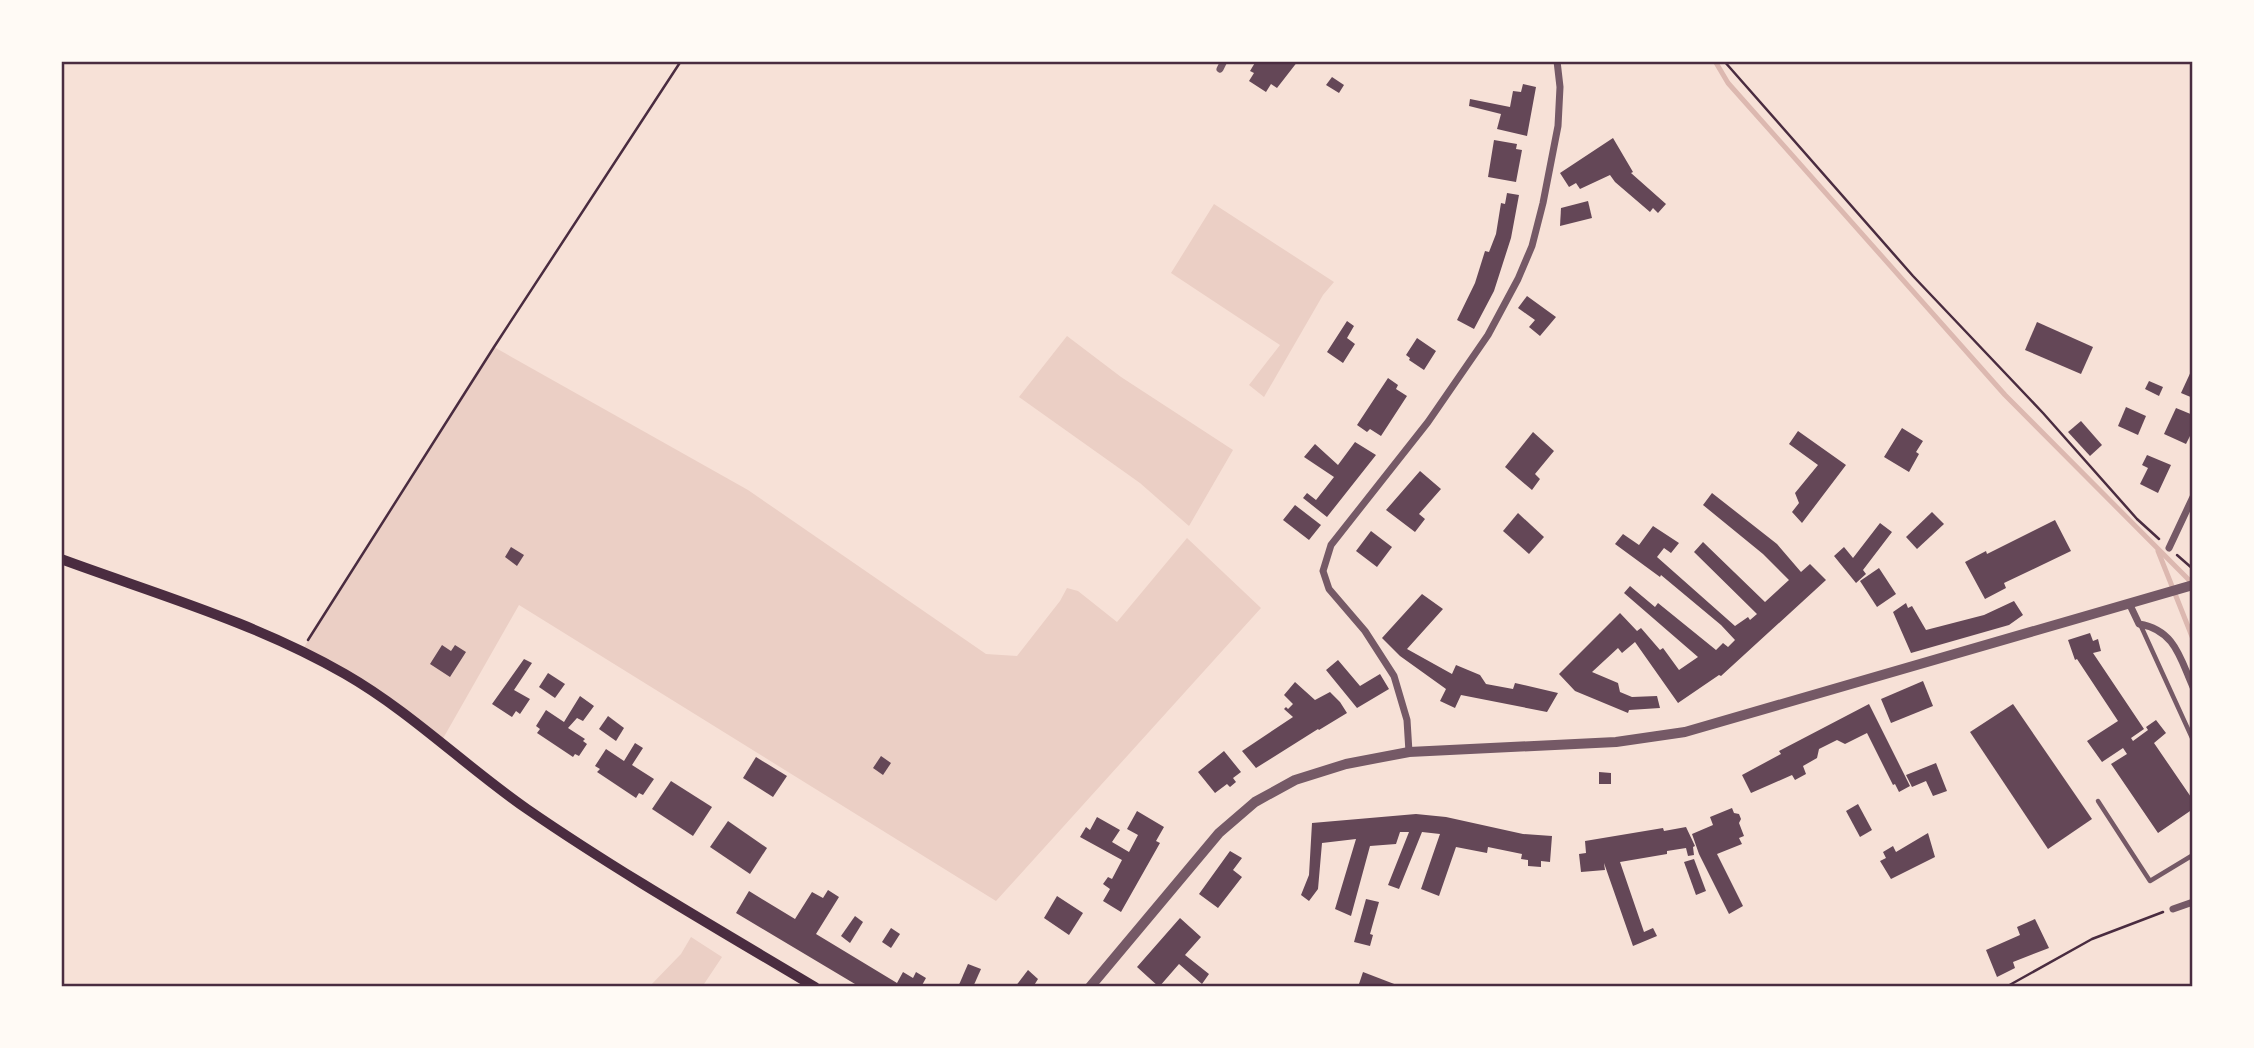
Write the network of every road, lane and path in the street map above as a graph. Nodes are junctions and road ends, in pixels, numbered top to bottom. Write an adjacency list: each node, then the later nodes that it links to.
1 (681, 61): 11 (path)
2 (1557, 61): 14 (street)
3 (1724, 61): 5 (path)
4 (2193, 497): 5 (street)
5 (2169, 548): 7 (path)
6 (61, 559): 11 (main road)
7 (2193, 569)
8 (2193, 585): 9 (street)
9 (2134, 602): 10 (street); 14 (street)
10 (2139, 624): 12 (street); 13 (lane)
11 (301, 652): 19 (main road)
12 (2193, 687)
13 (2193, 740)
14 (1409, 752): 20 (street)
15 (2098, 801): 16 (lane)
16 (2193, 855)
17 (2193, 902): 18 (street)
18 (2173, 909): 21 (path)
19 (815, 987)
20 (1090, 987)
21 (2006, 987)

